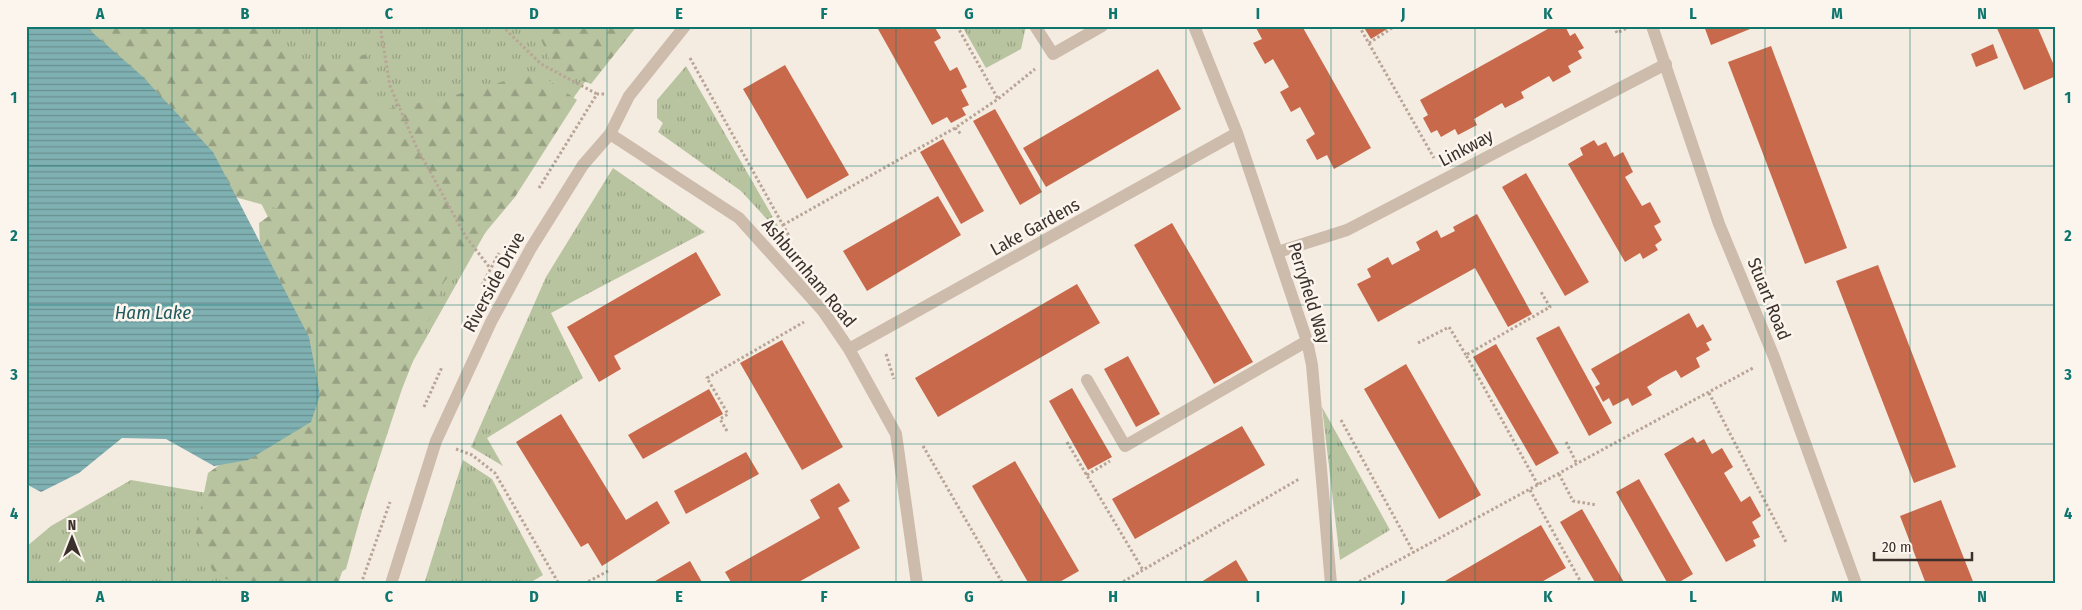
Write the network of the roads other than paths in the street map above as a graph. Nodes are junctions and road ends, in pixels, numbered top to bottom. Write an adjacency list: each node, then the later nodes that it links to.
1 (1035, 26): 2 (street)
2 (1102, 26)
3 (1194, 26): 7 (street, Perryfield Way)
4 (1652, 26): 6 (street, Stuart Road)
5 (681, 31): 8 (street, Riverside Drive)
6 (1666, 64): 9 (street, Linkway); 16 (street, Stuart Road)
7 (1237, 133): 9 (street, Perryfield Way); 11 (street, Lake Gardens)
8 (610, 134): 11 (street, Ashburnham Road); 14 (street, Riverside Drive)
9 (1278, 252): 10 (street, Perryfield Way)
10 (1307, 341): 12 (street); 15 (street, Perryfield Way)
11 (849, 349): 13 (street, Ashburnham Road)
12 (1087, 380)
13 (915, 583)
14 (391, 584)
15 (1331, 584)
16 (1856, 584)

